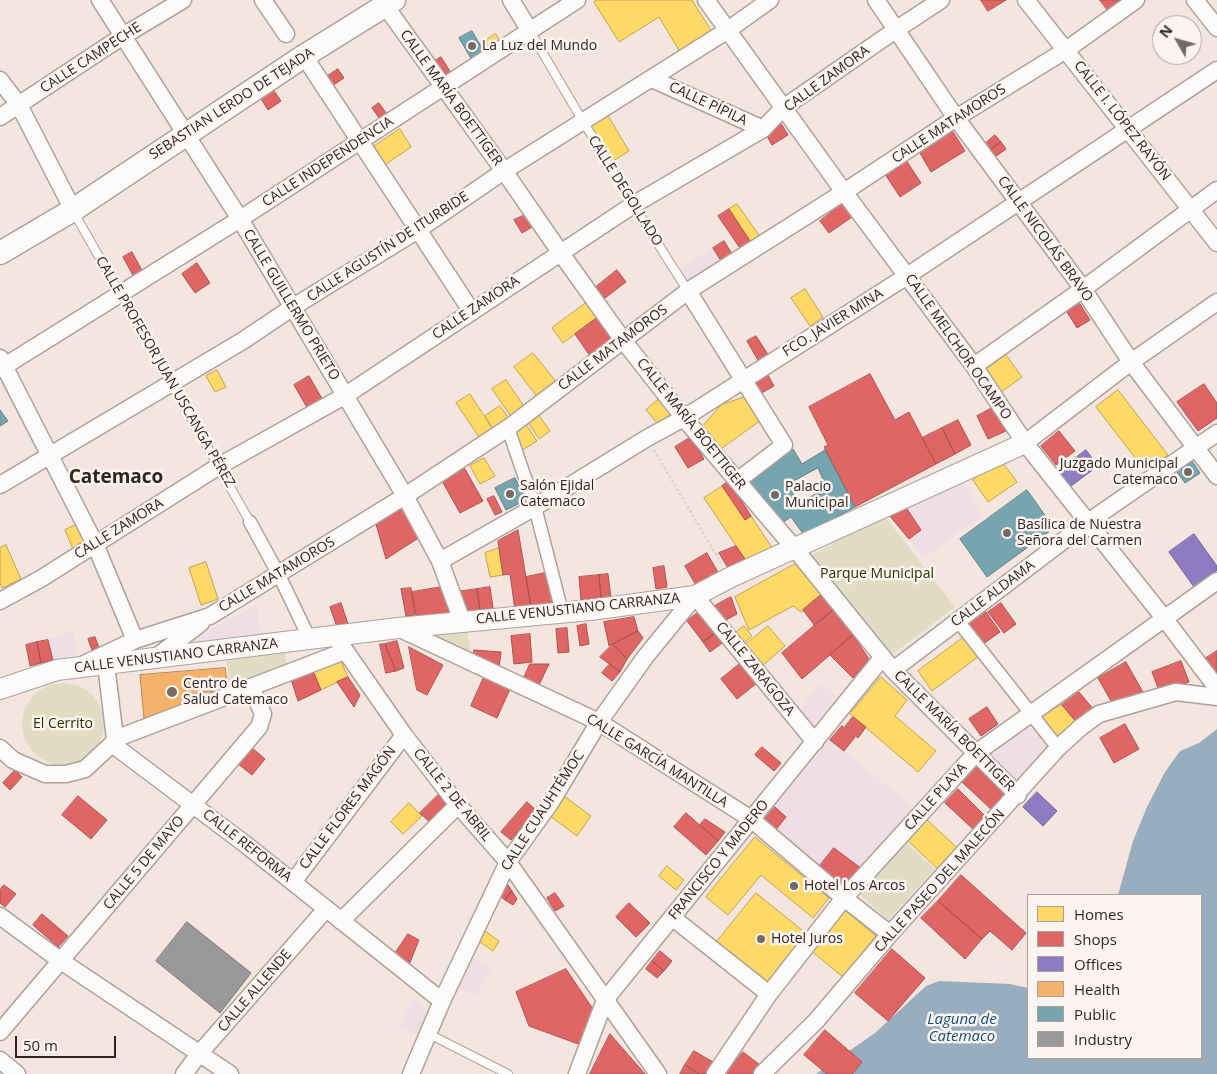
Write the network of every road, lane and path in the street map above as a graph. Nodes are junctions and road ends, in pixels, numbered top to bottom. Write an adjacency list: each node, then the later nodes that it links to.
1 (100, 0): 19 (street, CALLE GUILLERMO PRIETO)
2 (183, 0): 19 (street, CALLE CAMPECHE)
3 (263, 0): 18 (street)
4 (511, 0): 17 (street, CALLE DEGOLLADO)
5 (577, 0): 17 (street, CALLE INDEPENDENCIA)
6 (706, 0): 16 (street, CALLE MELCHOR OCAMPO)
7 (770, 0): 16 (street, CALLE AGUSTÍN DE ITURBIDE)
8 (876, 0): 14 (street, CALLE NICOLÁS BRAVO)
9 (941, 0): 14 (street, CALLE ZAMORA)
10 (1026, 0): 20 (street, CALLE I. LÓPEZ RAYÓN)
11 (1136, 0): 20 (street, CALLE MATAMOROS)
12 (1195, 0): 15 (street)
13 (386, 2): 21 (main road, SEBASTIAN LERDO DE TEJADA); 25 (street, CALLE MARÍA BOETTIGER)
14 (897, 28): 27 (street, CALLE ZAMORA); 29 (street, CALLE NICOLÁS BRAVO)
15 (1217, 28)
16 (728, 30): 23 (street, CALLE AGUSTÍN DE ITURBIDE); 27 (street, CALLE MELCHOR OCAMPO)
17 (530, 31): 25 (street, CALLE INDEPENDENCIA); 30 (lane, CALLE DEGOLLADO)
18 (286, 34)
19 (123, 36): 26 (street, CALLE CAMPECHE); 33 (street, CALLE GUILLERMO PRIETO)
20 (1066, 50): 29 (street, CALLE MATAMOROS); 32 (street, CALLE I. LÓPEZ RAYÓN)
21 (304, 56): 33 (main road, SEBASTIAN LERDO DE TEJADA); 34 (street)
22 (1217, 70): 32 (street, FCO. JAVIER MINA)
23 (652, 78): 30 (street, CALLE AGUSTÍN DE ITURBIDE); 31 (street, CALLE PÍPILA)
24 (0, 80): 26 (street, CALLE PROFESOR JUAN USCANGA PÉREZ)
25 (442, 86): 34 (street, CALLE INDEPENDENCIA); 35 (street, CALLE MARÍA BOETTIGER)
26 (20, 105): 28 (street, CALLE CAMPECHE); 40 (street, CALLE PROFESOR JUAN USCANGA PÉREZ)
27 (783, 108): 31 (street, CALLE ZAMORA); 37 (street, CALLE MELCHOR OCAMPO)
28 (0, 117)
29 (956, 118): 37 (street, CALLE MATAMOROS); 38 (street, CALLE NICOLÁS BRAVO)
30 (582, 121): 35 (street, CALLE AGUSTÍN DE ITURBIDE); 39 (lane, CALLE DEGOLLADO)
31 (763, 130): 39 (street, CALLE ZAMORA)
32 (1129, 130): 38 (street, FCO. JAVIER MINA); 41 (street, CALLE I. LÓPEZ RAYÓN)
33 (185, 134): 40 (main road, SEBASTIAN LERDO DE TEJADA); 42 (street, CALLE GUILLERMO PRIETO)
34 (359, 142): 42 (street, CALLE INDEPENDENCIA); 43 (street)
35 (504, 171): 43 (street, CALLE AGUSTÍN DE ITURBIDE); 45 (street, CALLE MARÍA BOETTIGER)
36 (1217, 190): 41 (street)
37 (844, 192): 47 (street, CALLE MELCHOR OCAMPO); 49 (street, CALLE MATAMOROS)
38 (1018, 201): 47 (street, FCO. JAVIER MINA); 48 (street, CALLE NICOLÁS BRAVO)
39 (632, 205): 45 (street, CALLE ZAMORA); 49 (lane, CALLE DEGOLLADO)
40 (72, 210): 46 (main road); 50 (lane, CALLE PROFESOR JUAN USCANGA PÉREZ)
41 (1190, 210): 44 (street, CALLE I. LÓPEZ RAYÓN); 48 (street)
42 (240, 220): 50 (street, CALLE INDEPENDENCIA); 52 (street, CALLE GUILLERMO PRIETO)
43 (418, 230): 52 (street, CALLE AGUSTÍN DE ITURBIDE); 53 (street)
44 (1217, 243)
45 (560, 252): 53 (street, CALLE ZAMORA); 54 (street, CALLE MARÍA BOETTIGER)
46 (0, 253)
47 (908, 276): 57 (street, CALLE MELCHOR OCAMPO); 58 (street, FCO. JAVIER MINA)
48 (1082, 289): 55 (street, CALLE NICOLÁS BRAVO); 57 (street)
49 (688, 291): 54 (street, CALLE MATAMOROS); 58 (street, CALLE DEGOLLADO)
50 (121, 294): 56 (street, CALLE INDEPENDENCIA); 59 (lane, CALLE PROFESOR JUAN USCANGA PÉREZ)
51 (1217, 302): 55 (street, CALLE VENUSTIANO CARRANZA)
52 (293, 307): 59 (street, CALLE AGUSTÍN DE ITURBIDE); 60 (street, CALLE GUILLERMO PRIETO)
53 (472, 312): 60 (street, CALLE ZAMORA)
54 (623, 340): 61 (street, CALLE MARÍA BOETTIGER); 62 (street, CALLE MATAMOROS)
55 (1131, 362): 65 (street, CALLE VENUSTIANO CARRANZA); 66 (street, CALLE NICOLÁS BRAVO)
56 (1, 364): 67 (street)
57 (974, 366): 65 (street, CALLE MELCHOR OCAMPO)
58 (744, 379): 61 (street, FCO. JAVIER MINA); 70 (street, CALLE DEGOLLADO)
59 (171, 382): 67 (street, CALLE AGUSTÍN DE ITURBIDE); 68 (lane, CALLE PROFESOR JUAN USCANGA PÉREZ)
60 (346, 395): 68 (street, CALLE ZAMORA); 72 (street, CALLE GUILLERMO PRIETO)
61 (684, 418): 64 (street, FCO. JAVIER MINA); 70 (street, CALLE MARÍA BOETTIGER)
62 (508, 428): 72 (street, CALLE MATAMOROS); 73 (street)
63 (1217, 433): 66 (street, CALLE ALDAMA)
64 (647, 438): 73 (street, FCO. JAVIER MINA); 80 (path)
65 (1026, 443): 75 (street, CALLE MELCHOR OCAMPO); 77 (street, CALLE VENUSTIANO CARRANZA)
66 (1195, 448): 69 (street, CALLE NICOLÁS BRAVO); 75 (street, CALLE ALDAMA)
67 (50, 455): 71 (street, CALLE AGUSTÍN DE ITURBIDE); 76 (street)
68 (219, 466): 74 (lane, CALLE PROFESOR JUAN USCANGA PÉREZ); 76 (street, CALLE ZAMORA)
69 (1217, 476)
70 (737, 481): 77 (street, CALLE MARÍA BOETTIGER)
71 (0, 485)
72 (405, 496): 78 (street, CALLE GUILLERMO PRIETO); 79 (street, CALLE MATAMOROS)
73 (535, 507): 78 (street, FCO. JAVIER MINA); 84 (street)
74 (250, 522): 79 (street, CALLE PROFESOR JUAN USCANGA PÉREZ)
75 (1088, 522): 86 (street, CALLE MELCHOR OCAMPO); 88 (street, CALLE ALDAMA)
76 (95, 544): 83 (street, CALLE ZAMORA); 90 (street)
77 (795, 549): 80 (street, CALLE VENUSTIANO CARRANZA); 95 (street, CALLE MARÍA BOETTIGER)
78 (440, 561): 87 (street, CALLE GUILLERMO PRIETO)
79 (279, 575): 85 (street, CALLE MATAMOROS); 91 (street, CALLE PROFESOR JUAN USCANGA PÉREZ)
80 (729, 578): 82 (street, CALLE VENUSTIANO CARRANZA)
81 (1217, 581): 86 (street, CALLE PLAYA)
82 (695, 596): 84 (street, CALLE VENUSTIANO CARRANZA); 102 (street, CALLE CUAUHTÉMOC); 105 (street, CALLE ZARAGOZA)
83 (0, 601)
84 (562, 612): 87 (street, CALLE VENUSTIANO CARRANZA)
85 (210, 616): 90 (street, CALLE MATAMOROS); 93 (street)
86 (1164, 618): 98 (street, CALLE MELCHOR OCAMPO); 101 (street, CALLE PLAYA)
87 (462, 621): 89 (street, CALLE VENUSTIANO CARRANZA)
88 (958, 621): 95 (street, CALLE ALDAMA); 101 (street)
89 (398, 628): 92 (street, CALLE VENUSTIANO CARRANZA); 102 (street, CALLE GARCÍA MANTILLA)
90 (134, 640): 96 (street, CALLE MATAMOROS)
91 (310, 640): 92 (street, CALLE VENUSTIANO CARRANZA); 93 (street, CALLE VENUSTIANO CARRANZA)
92 (340, 643): 97 (street); 103 (street, CALLE 2 DE ABRIL)
93 (155, 658): 94 (street, CALLE VENUSTIANO CARRANZA)
94 (106, 664): 96 (street, CALLE VENUSTIANO CARRANZA); 104 (street)
95 (888, 664): 105 (street, FRANCISCO Y MADERO); 108 (street, CALLE MARÍA BOETTIGER)
96 (75, 668): 99 (street, CALLE VENUSTIANO CARRANZA)
97 (251, 687): 104 (street); 110 (street, CALLE 5 DE MAYO)
98 (1217, 688)
99 (0, 689)
100 (1217, 697): 107 (street, CALLE PASEO DEL MALECÓN)
101 (1031, 713): 107 (street); 108 (street, CALLE PLAYA)
102 (599, 722): 112 (street, CALLE GARCÍA MANTILLA); 113 (street, CALLE CUAUHTÉMOC)
103 (404, 735): 111 (street, CALLE 2 DE ABRIL); 114 (street, CALLE FLORES MAGÓN)
104 (113, 741): 106 (street); 110 (street, CALLE REFORMA)
105 (815, 742): 112 (street, FRANCISCO Y MADERO)
106 (0, 748)
107 (1058, 748): 109 (street, CALLE PASEO DEL MALECÓN)
108 (976, 753): 109 (street, CALLE MARÍA BOETTIGER); 115 (street, CALLE PLAYA)
109 (1018, 795): 120 (street, CALLE PASEO DEL MALECÓN)
110 (194, 804): 114 (street, CALLE REFORMA); 121 (street, CALLE 5 DE MAYO)
111 (458, 805): 113 (street, CALLE 2 DE ABRIL); 119 (street)
112 (751, 819): 115 (street, CALLE GARCÍA MANTILLA); 118 (street, FRANCISCO Y MADERO)
113 (508, 862): 123 (street, CALLE 2 DE ABRIL); 124 (street, CALLE CUAUHTÉMOC)
114 (293, 882): 116 (street, CALLE REFORMA)
115 (844, 898): 120 (street, CALLE GARCÍA MANTILLA); 122 (street, CALLE PLAYA)
116 (326, 909): 119 (street, CALLE REFORMA); 127 (street, CALLE ALLENDE)
117 (0, 916): 121 (street)
118 (673, 918): 122 (street); 123 (street, FRANCISCO Y MADERO)
119 (341, 921): 124 (street, CALLE REFORMA)
120 (890, 934): 137 (street, CALLE PASEO DEL MALECÓN)
121 (61, 961): 125 (street, CALLE 5 DE MAYO); 127 (street)
122 (769, 994): 136 (street, CALLE PLAYA)
123 (604, 1000): 134 (street, FRANCISCO Y MADERO); 135 (street, CALLE 2 DE ABRIL)
124 (442, 1001): 126 (street, CALLE CUAUHTÉMOC)
125 (0, 1032)
126 (429, 1034): 132 (street, CALLE CUAUHTÉMOC); 133 (lane)
127 (200, 1054): 130 (street, CALLE ALLENDE); 131 (street)
128 (0, 1060): 129 (street)
129 (17, 1074)
130 (184, 1074)
131 (230, 1074)
132 (412, 1074)
133 (508, 1074)
134 (577, 1074)
135 (658, 1074)
136 (715, 1074)
137 (762, 1074)

